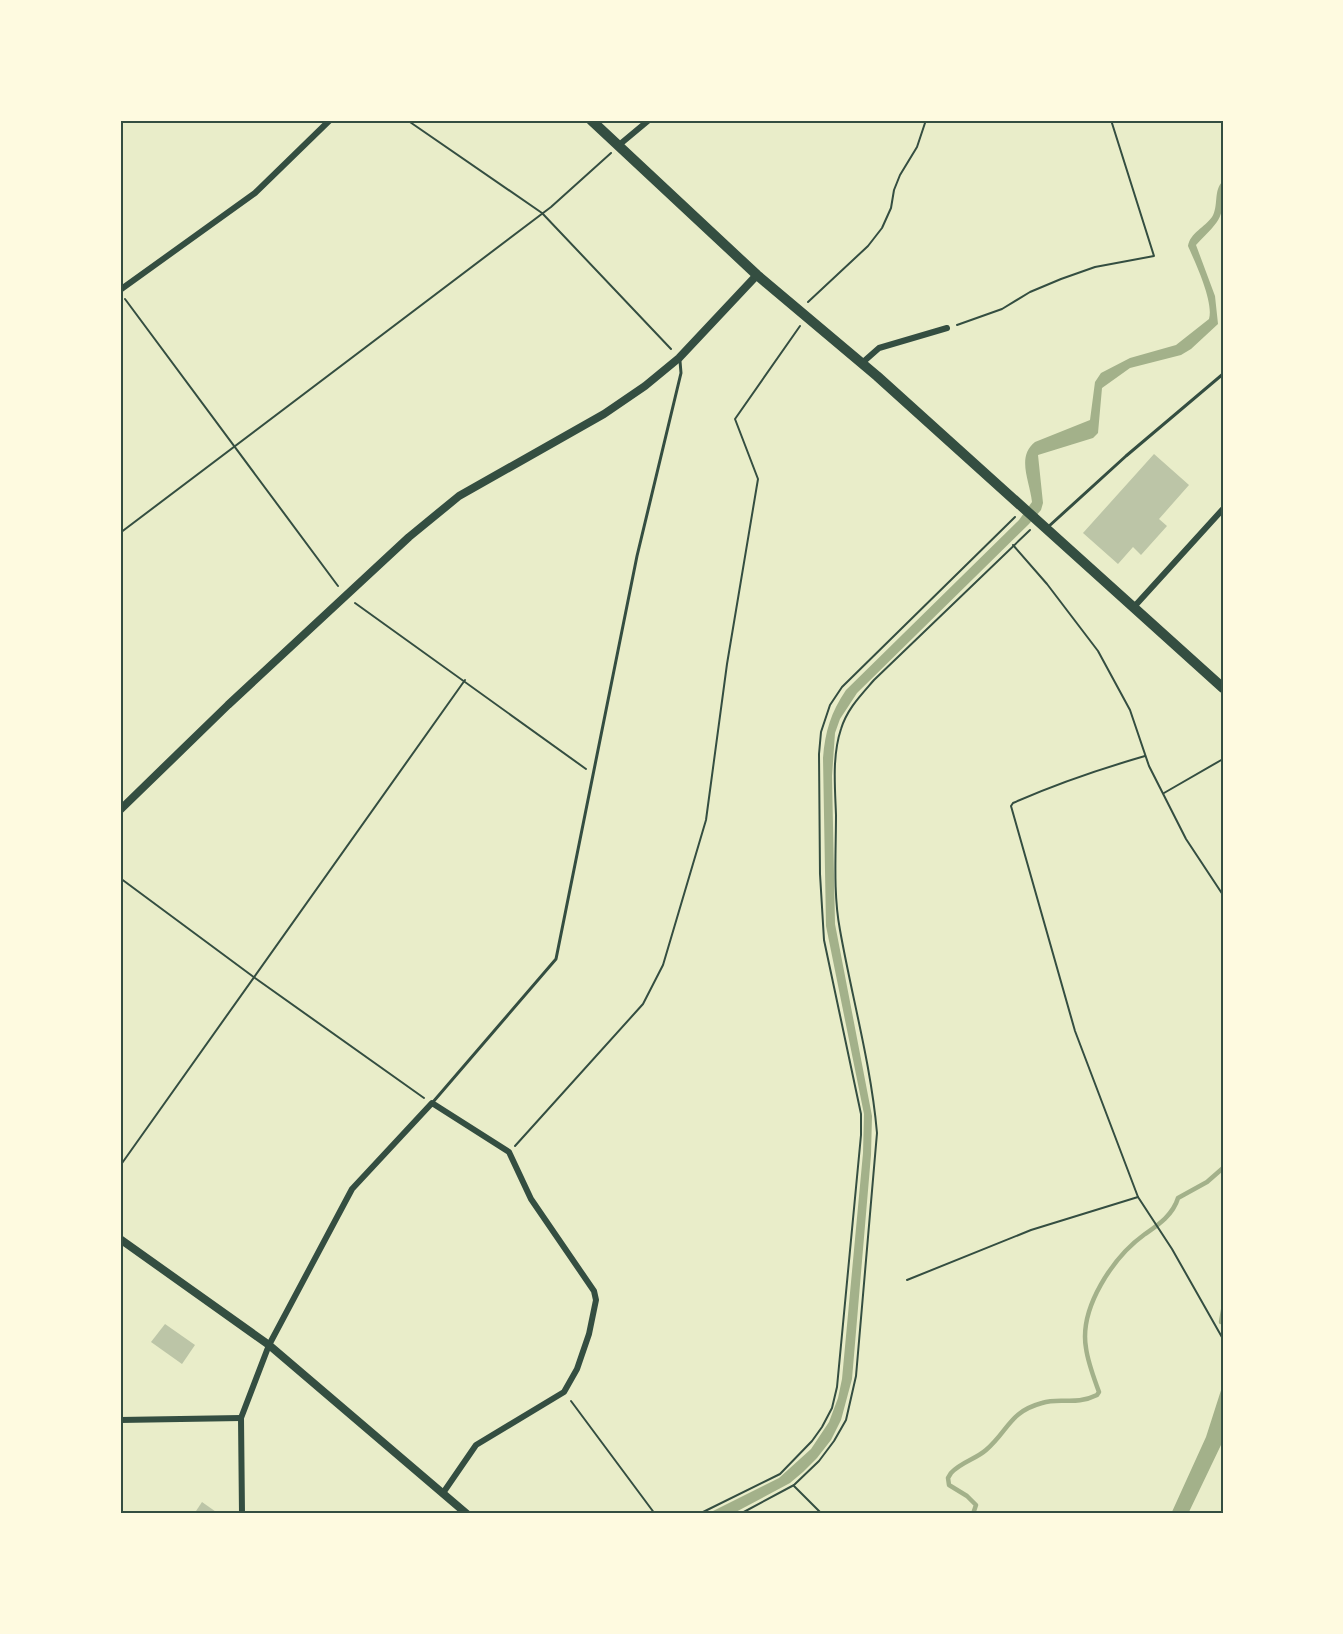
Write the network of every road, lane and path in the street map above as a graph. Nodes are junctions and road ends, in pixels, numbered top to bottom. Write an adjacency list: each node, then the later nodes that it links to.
1 (330, 120): 10 (street)
2 (407, 120): 8 (path)
3 (591, 120): 7 (highway)
4 (649, 120): 7 (street)
5 (926, 120): 11 (path)
6 (1112, 120): 12 (path)
7 (619, 145): 8 (path); 9 (highway)
8 (542, 213): 13 (path); 16 (path)
9 (757, 275): 11 (highway); 13 (street)
10 (120, 291): 16 (path)
11 (803, 313): 14 (highway); 35 (path)
12 (947, 328): 14 (street)
13 (679, 358): 22 (street); 28 (lane)
14 (862, 363): 18 (highway)
15 (1223, 374): 19 (lane)
16 (235, 446): 20 (path); 22 (path)
17 (1223, 509): 23 (street)
18 (1020, 513): 19 (highway); 50 (path)
19 (1042, 525): 21 (path); 23 (highway)
20 (120, 533)
21 (1013, 545): 26 (path); 45 (path)
22 (344, 595): 24 (path); 30 (street)
23 (1133, 608): 25 (highway)
24 (465, 680): 28 (path); 33 (path)
25 (1223, 688)
26 (1145, 756): 29 (path); 37 (path)
27 (1223, 759): 29 (path)
28 (593, 774): 34 (lane)
29 (1164, 793): 32 (path)
30 (120, 810)
31 (120, 878): 33 (path)
32 (1223, 895)
33 (255, 978): 34 (path); 36 (path)
34 (432, 1103): 35 (street); 41 (street)
35 (509, 1152): 42 (street)
36 (120, 1166)
37 (1138, 1197): 39 (path); 40 (path)
38 (120, 1239): 41 (street)
39 (907, 1280)
40 (1223, 1339)
41 (269, 1345): 43 (street); 46 (street)
42 (564, 1392): 46 (street); 49 (path)
43 (241, 1418): 44 (street); 47 (street)
44 (120, 1420)
45 (794, 1485): 51 (path); 52 (path)
46 (443, 1493): 48 (street)
47 (242, 1514)
48 (467, 1514)
49 (656, 1514)
50 (699, 1514)
51 (740, 1514)
52 (822, 1514)

